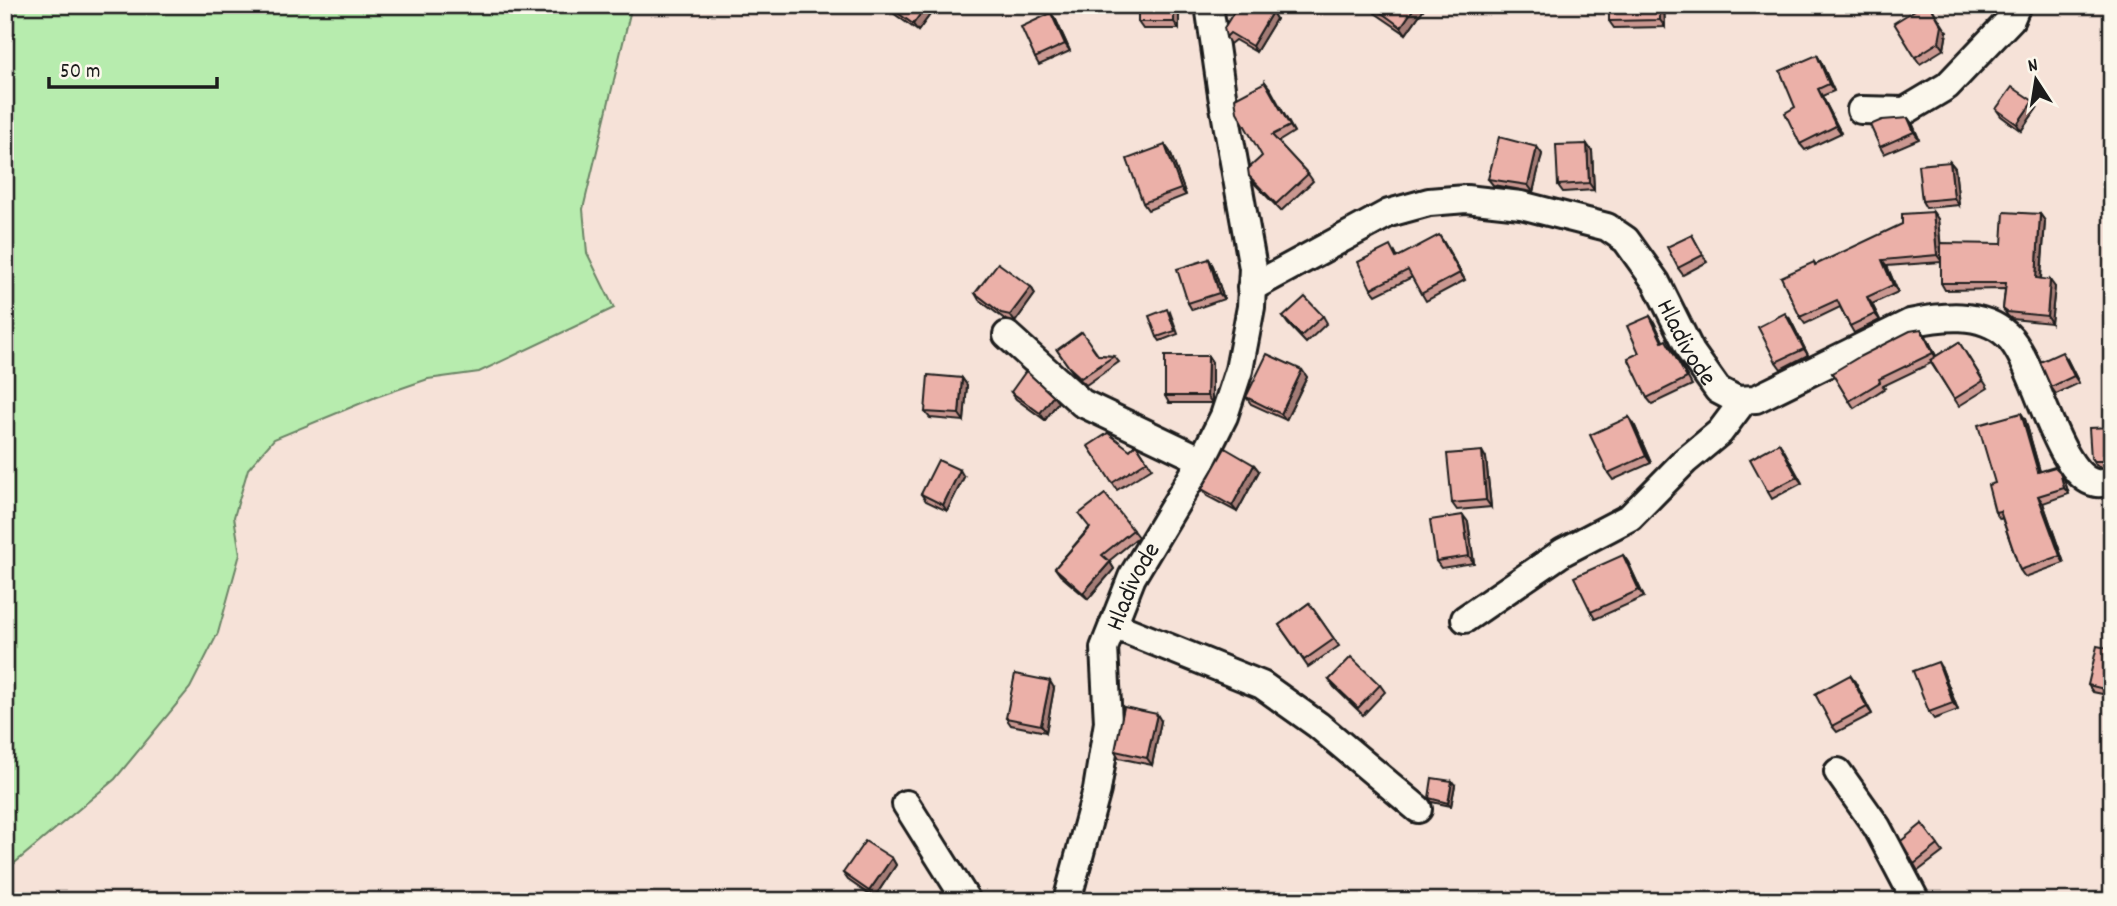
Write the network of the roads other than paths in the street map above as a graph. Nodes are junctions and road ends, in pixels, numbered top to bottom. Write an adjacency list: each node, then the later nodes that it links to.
1 (1209, 5): 4 (street, Hladivode)
2 (2017, 5): 3 (street)
3 (1861, 110)
4 (1251, 288): 6 (street, Hladivode); 7 (street, Hladivode)
5 (1007, 335): 7 (street)
6 (1744, 400): 8 (street, Hladivode); 9 (street)
7 (1202, 460): 10 (street, Hladivode)
8 (2112, 482)
9 (1465, 619)
10 (1113, 625): 13 (street); 15 (street, Hladivode)
11 (1838, 772): 16 (street)
12 (906, 804): 14 (street)
13 (1418, 809)
14 (967, 901)
15 (1067, 901)
16 (1916, 901)

